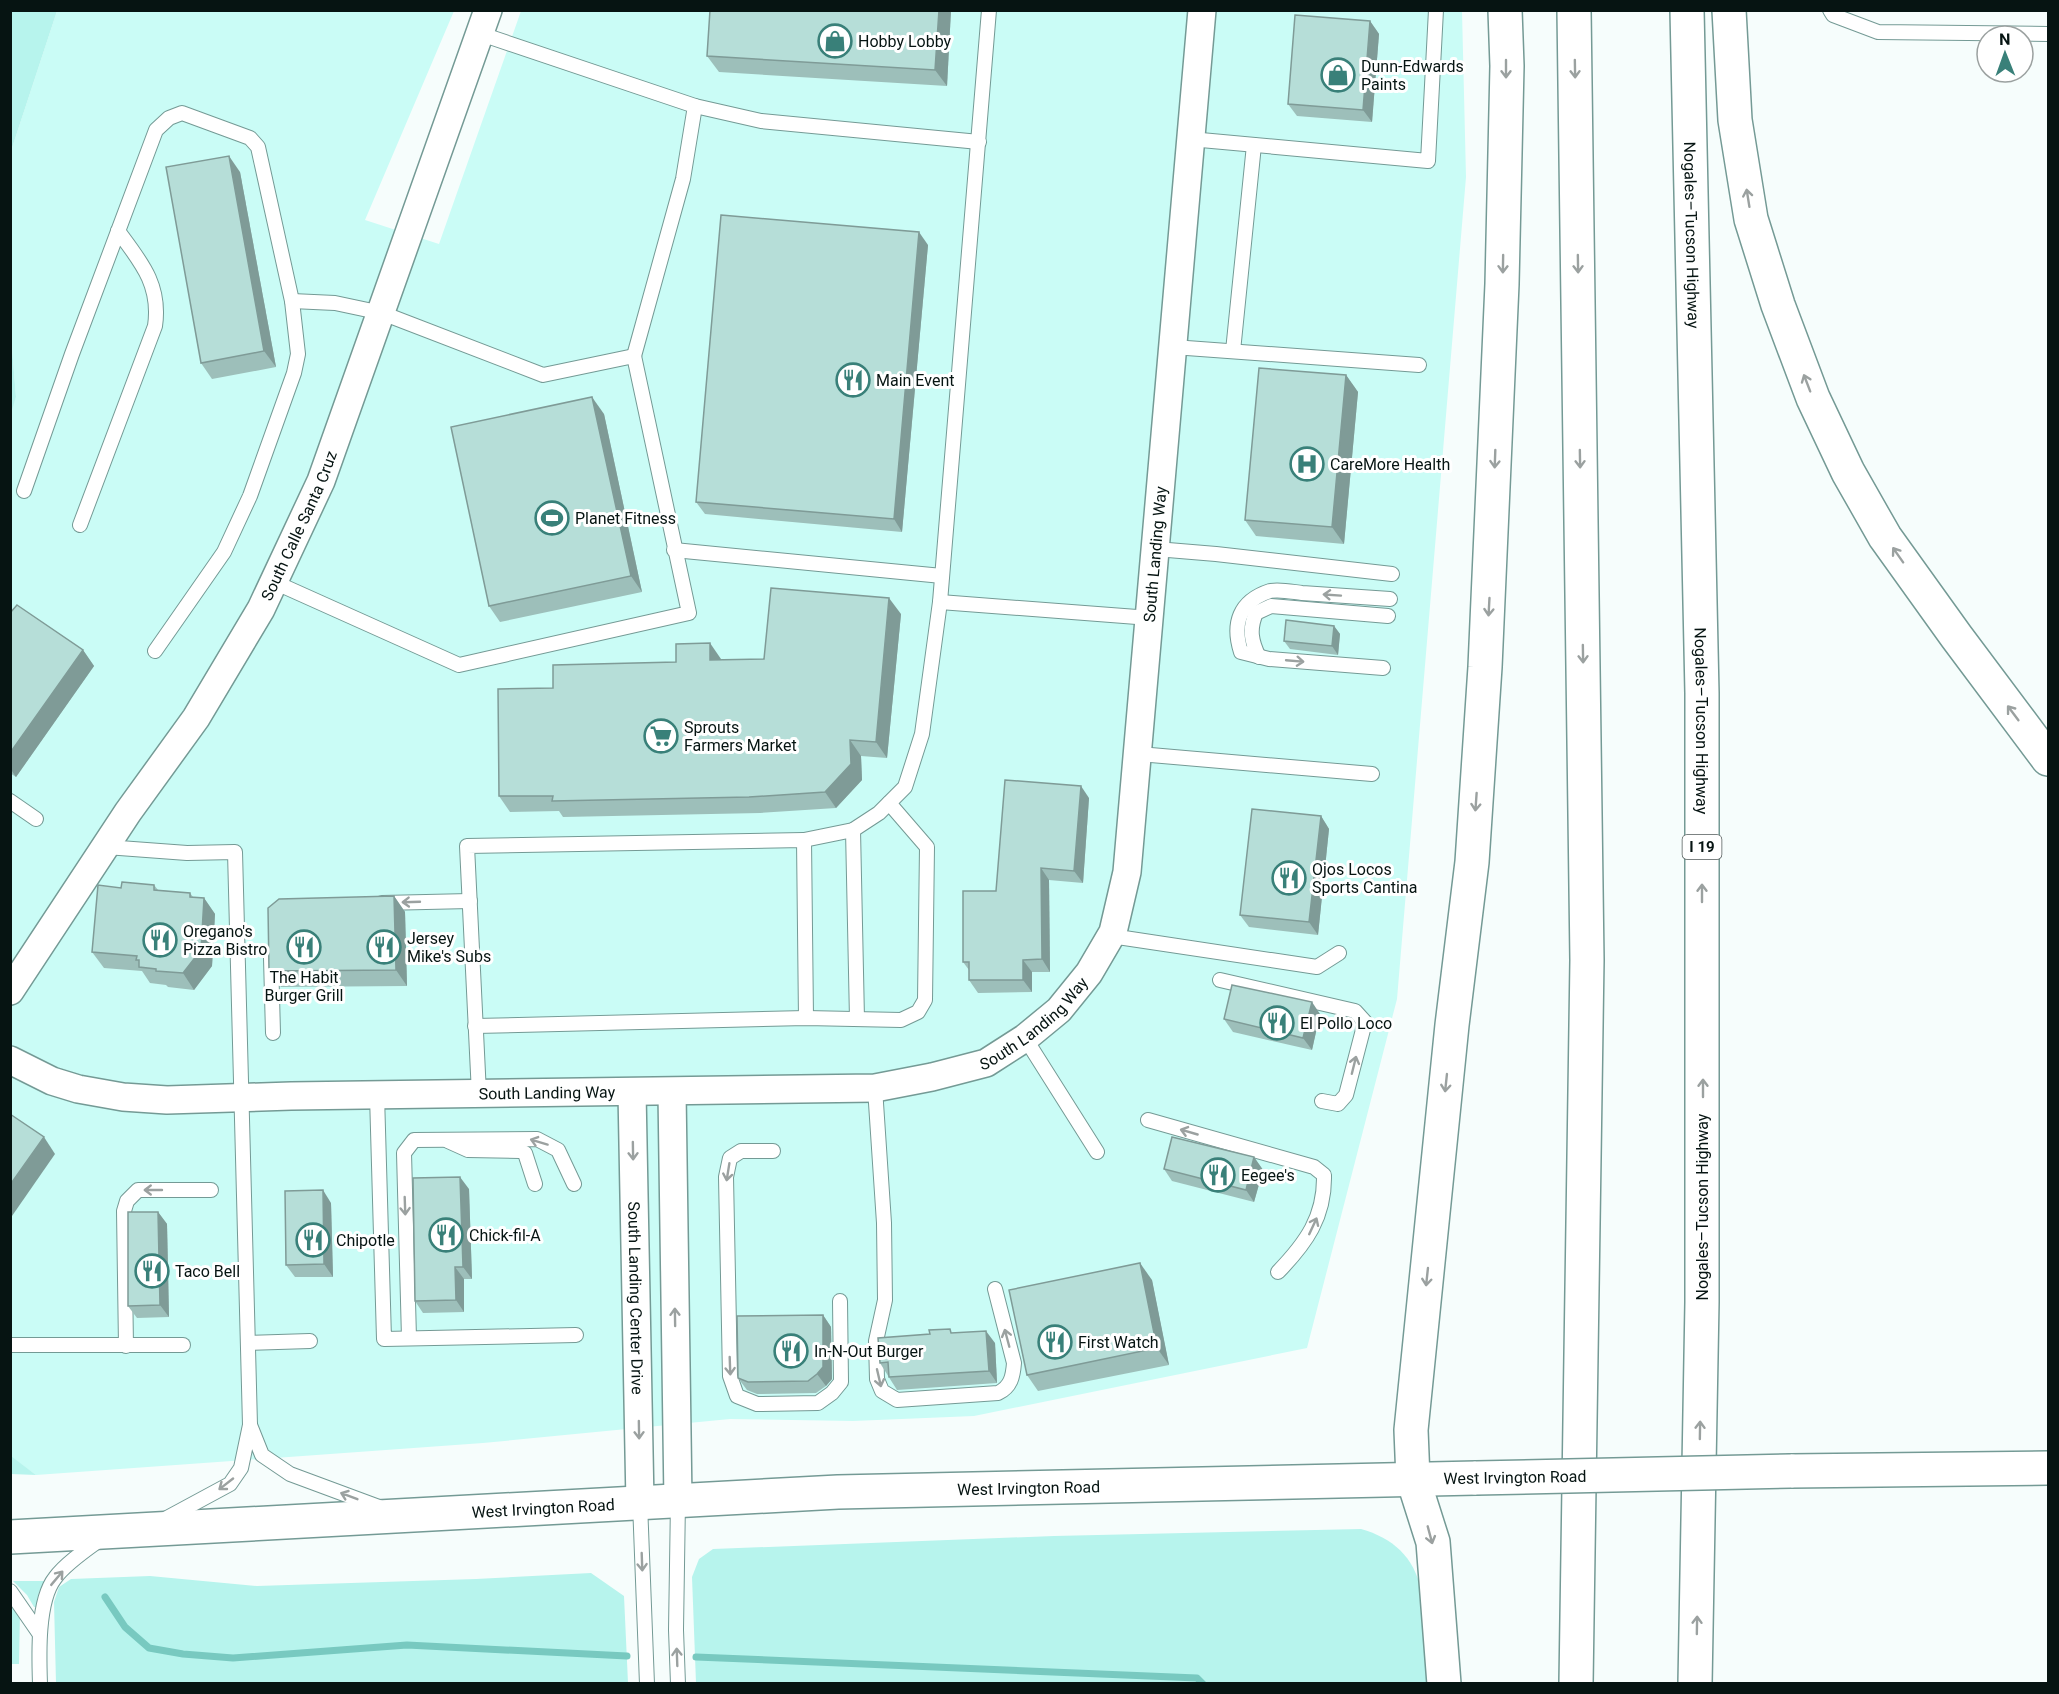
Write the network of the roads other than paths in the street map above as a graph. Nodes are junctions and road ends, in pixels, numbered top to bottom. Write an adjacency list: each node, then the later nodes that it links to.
1 (989, 10): 13 (lane)
2 (1202, 10): 12 (street, South Landing Way)
3 (1436, 10): 14 (lane)
4 (1505, 10): 84 (main road, one-way to 84)
5 (1574, 10): 96 (main road, one-way to 96)
6 (1687, 10): 97 (main road, Nogales–Tucson Highway / I 19, one-way to 6)
7 (1729, 10): 37 (main road, one-way to 7)
8 (1830, 10): 10 (lane)
9 (484, 22): 11 (lane); 17 (street, South Calle Santa Cruz)
10 (2049, 34)
11 (695, 106): 13 (lane); 20 (lane)
12 (1190, 139): 14 (lane); 18 (street, South Landing Way)
13 (979, 142): 27 (lane)
14 (1254, 145): 19 (lane)
15 (118, 231): 16 (lane); 22 (lane); 23 (lane)
16 (292, 301): 17 (lane); 33 (lane)
17 (382, 313): 20 (lane); 28 (street, South Calle Santa Cruz)
18 (1173, 347): 19 (lane); 24 (street, South Landing Way)
19 (1233, 351): 21 (lane)
20 (634, 356): 25 (lane)
21 (1419, 365)
22 (24, 491)
23 (80, 525)
24 (1156, 549): 26 (lane); 32 (street, South Landing Way)
25 (674, 550): 27 (lane); 28 (lane)
26 (1392, 574)
27 (942, 576): 30 (lane)
28 (274, 582): 44 (street, South Calle Santa Cruz)
29 (1390, 599): 34 (lane, one-way to 34)
30 (940, 602): 32 (lane); 40 (lane)
31 (1388, 616): 34 (lane)
32 (1150, 618): 36 (street, South Landing Way)
33 (155, 651)
34 (1258, 657): 35 (lane, one-way to 35)
35 (1383, 668)
36 (1139, 754): 38 (lane); 47 (street, South Landing Way)
37 (2049, 759)
38 (1372, 774)
39 (10, 801): 41 (lane)
40 (890, 802): 42 (lane); 53 (lane)
41 (36, 819)
42 (852, 830): 43 (lane); 53 (lane)
43 (804, 840): 45 (lane); 52 (lane)
44 (106, 847): 51 (street, South Calle Santa Cruz); 63 (lane)
45 (470, 901): 46 (lane, one-way to 46); 54 (lane)
46 (367, 904)
47 (1111, 936): 49 (lane); 56 (street, South Landing Way)
48 (271, 943): 55 (lane)
49 (1339, 953)
50 (1220, 980): 64 (lane, one-way to 50)
51 (10, 991)
52 (806, 1018): 53 (lane); 54 (lane)
53 (857, 1019)
54 (475, 1026): 61 (lane)
55 (273, 1033)
56 (1025, 1038): 58 (street, South Landing Way); 68 (lane)
57 (10, 1060): 63 (street, South Landing Way)
58 (875, 1088): 60 (street, South Landing Way); 73 (lane, one-way to 73)
59 (632, 1092): 60 (street, South Landing Way); 61 (street, South Landing Way); 86 (street, South Landing Center Drive, one-way to 86)
60 (672, 1092): 85 (street, one-way to 60)
61 (479, 1094): 62 (street, South Landing Way)
62 (377, 1095): 63 (street, South Landing Way); 76 (lane)
63 (242, 1098): 78 (lane)
64 (1322, 1101)
65 (1148, 1120): 72 (lane, one-way to 65)
66 (445, 1140): 69 (lane); 70 (lane, one-way to 66); 76 (lane, one-way to 76)
67 (773, 1151): 74 (lane, one-way to 74)
68 (1097, 1152)
69 (535, 1184)
70 (574, 1184)
71 (211, 1190): 81 (lane, one-way to 81)
72 (1278, 1272)
73 (995, 1289)
74 (840, 1301)
75 (576, 1335): 76 (lane)
76 (409, 1338)
77 (310, 1341): 78 (lane)
78 (249, 1343): 82 (lane)
79 (10, 1345): 81 (lane)
80 (183, 1345): 81 (lane)
81 (126, 1346)
82 (250, 1425): 87 (lane, one-way to 82); 88 (lane, one-way to 88)
83 (2049, 1468): 84 (main road, West Irvington Road, bridge)
84 (1413, 1479): 85 (main road, West Irvington Road); 95 (main road, one-way to 95)
85 (678, 1501): 86 (main road, West Irvington Road); 94 (lane, one-way to 85)
86 (640, 1503): 87 (main road, West Irvington Road); 93 (lane, one-way to 93)
87 (403, 1516): 88 (main road, West Irvington Road)
88 (122, 1532): 89 (main road, West Irvington Road); 91 (lane, one-way to 88)
89 (10, 1537)
90 (10, 1591): 91 (lane)
91 (39, 1633): 92 (lane)
92 (40, 1683)
93 (647, 1683)
94 (678, 1683)
95 (1444, 1683)
96 (1576, 1683)
97 (1695, 1683)

